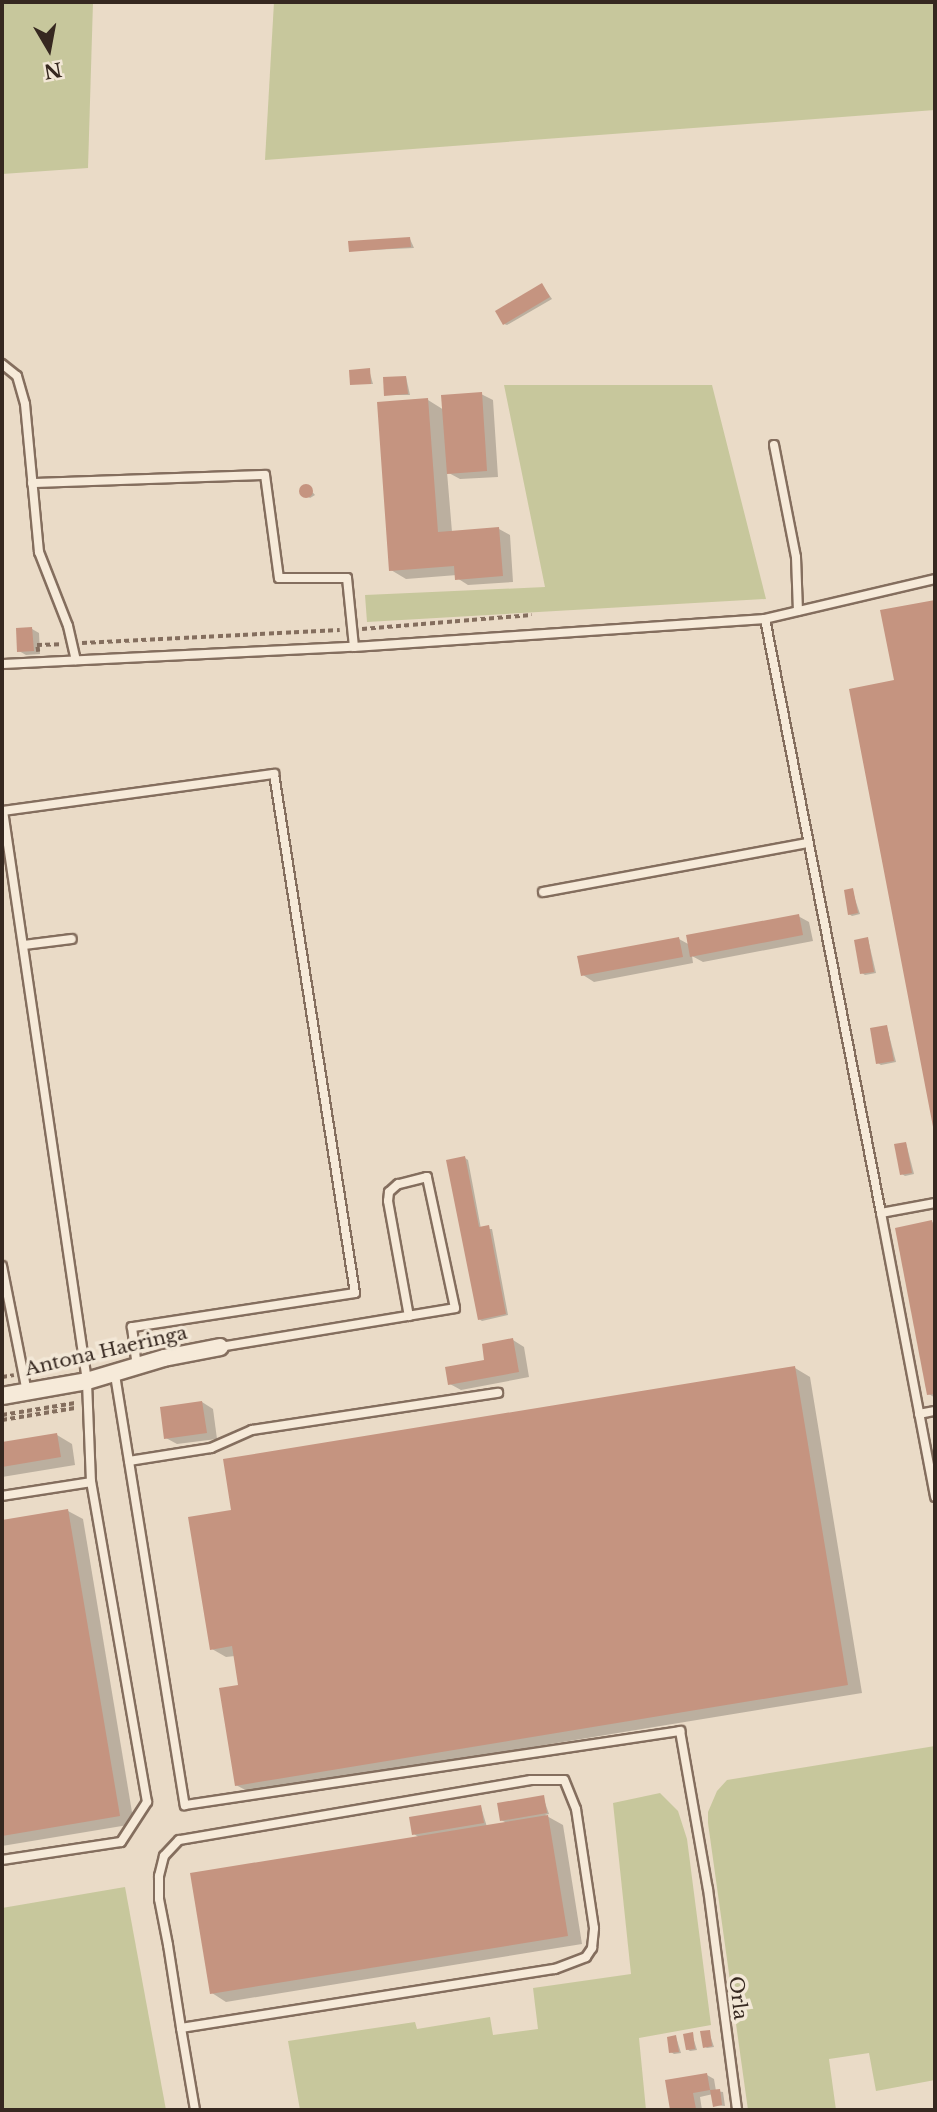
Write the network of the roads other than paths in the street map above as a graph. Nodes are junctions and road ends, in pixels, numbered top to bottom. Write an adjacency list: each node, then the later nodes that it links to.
1 (2, 364): 3 (lane)
2 (774, 445): 5 (lane)
3 (32, 483): 7 (lane); 8 (lane)
4 (935, 579): 5 (lane)
5 (798, 611): 6 (lane)
6 (765, 619): 7 (lane); 10 (lane)
7 (354, 647): 8 (lane)
8 (76, 660): 9 (lane)
9 (2, 664)
10 (808, 843): 11 (lane); 15 (lane)
11 (543, 891)
12 (72, 939): 13 (lane)
13 (24, 945): 19 (lane); 21 (lane)
14 (935, 1203): 15 (lane)
15 (881, 1213): 26 (lane)
16 (2, 1266): 22 (lane)
17 (409, 1316): 17 (lane); 18 (lane)
18 (220, 1348): 19 (street, Antona Haeringa)
19 (137, 1367): 20 (street, Antona Haeringa)
20 (115, 1375): 21 (street, Antona Haeringa); 27 (lane)
21 (87, 1381): 22 (street, Antona Haeringa); 28 (lane)
22 (27, 1392): 24 (street, Antona Haeringa)
23 (498, 1393): 27 (lane)
24 (2, 1396)
25 (935, 1411): 26 (lane)
26 (919, 1414): 30 (lane)
27 (129, 1461): 34 (lane, Orla)
28 (91, 1482): 29 (lane); 31 (lane)
29 (2, 1496)
30 (935, 1497)
31 (2, 1860)
32 (181, 2028): 32 (lane); 33 (lane)
33 (195, 2110)
34 (737, 2110)

